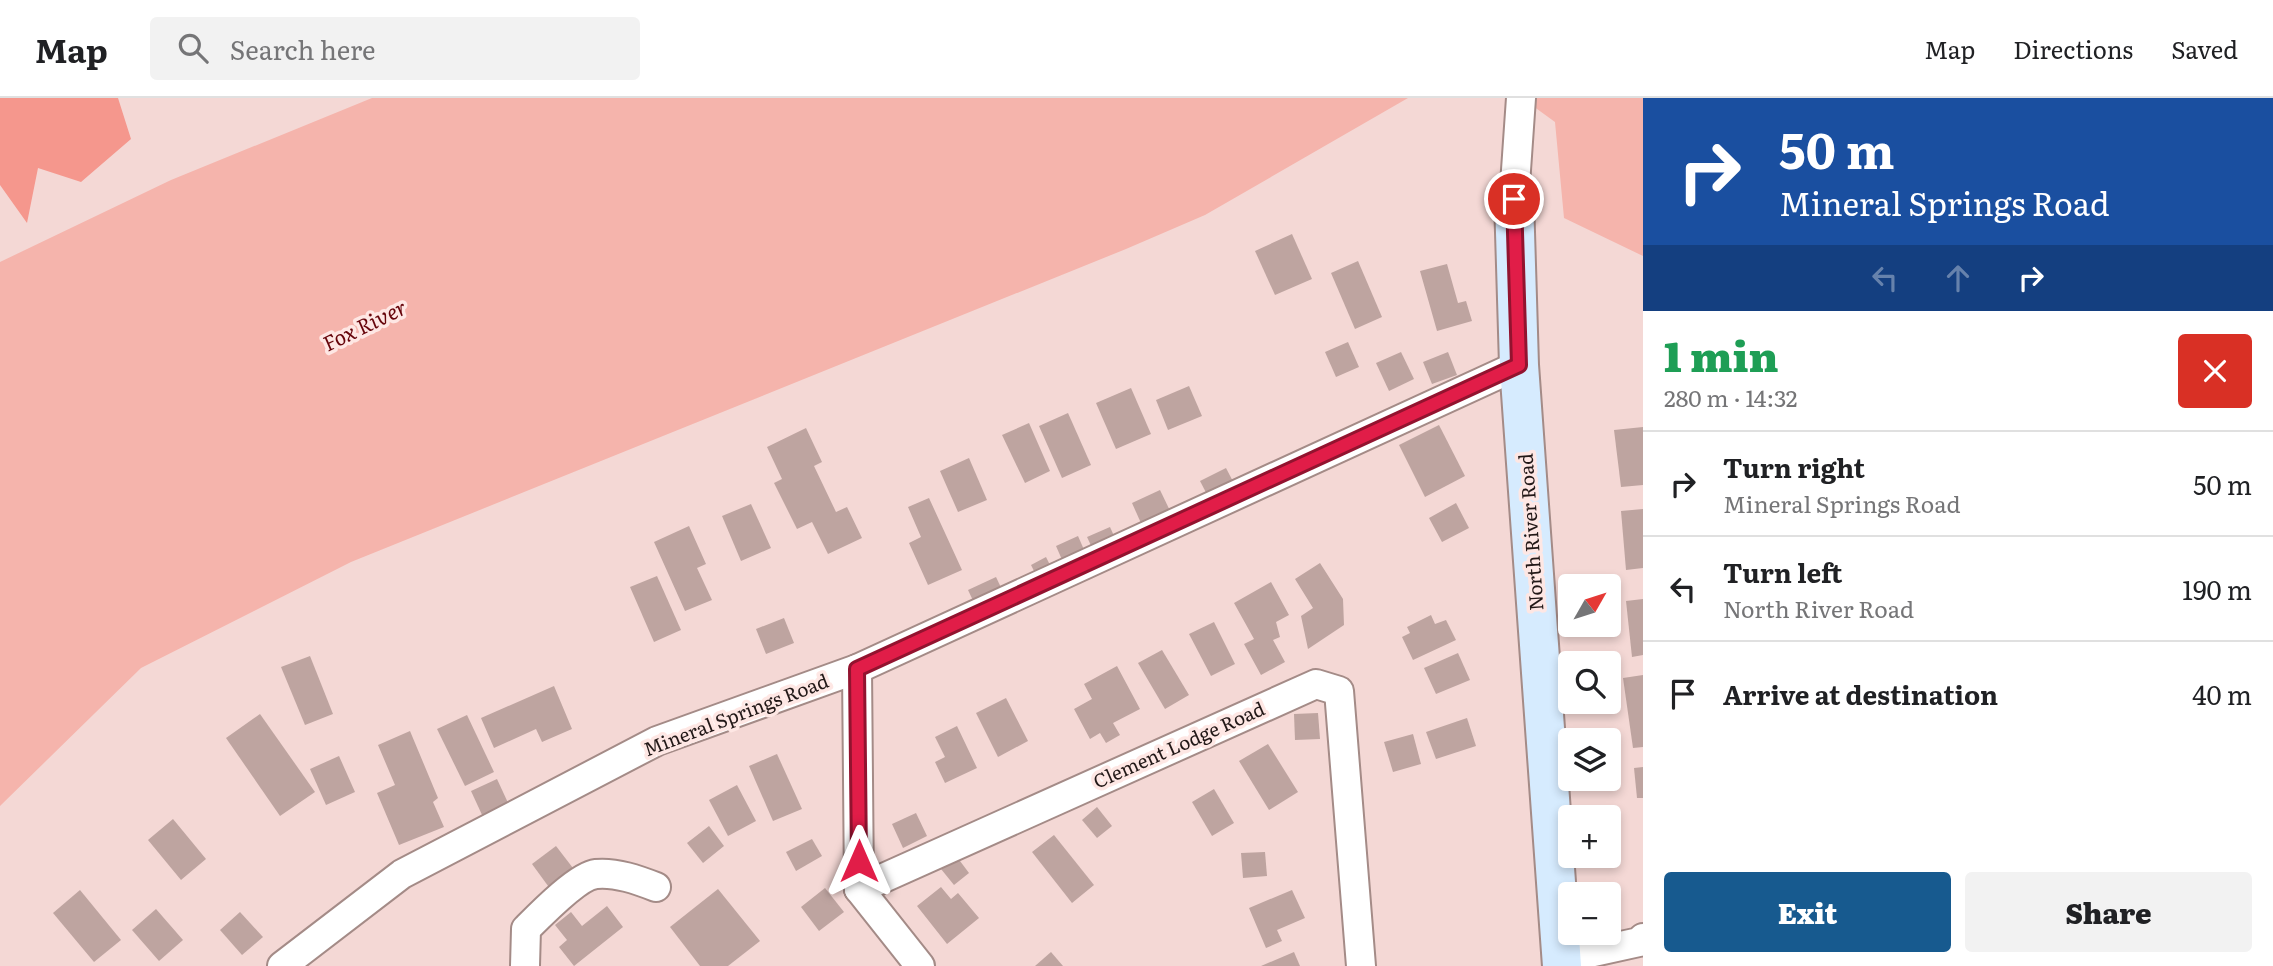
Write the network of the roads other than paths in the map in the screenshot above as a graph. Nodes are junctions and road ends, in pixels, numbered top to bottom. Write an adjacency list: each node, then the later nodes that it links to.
1 (1521, 98): 2 (street, North River Road)
2 (1514, 199): 3 (street, North River Road)
3 (1519, 365): 4 (street, Mineral Springs Road); 8 (street, North River Road)
4 (857, 669): 6 (street); 9 (street, Mineral Springs Road)
5 (656, 887): 10 (street)
6 (859, 889): 11 (street); 12 (street, Clement Lodge Road)
7 (1643, 938): 8 (street)
8 (1562, 963)
9 (282, 966)
10 (525, 966)
11 (920, 966)
12 (1361, 966)

